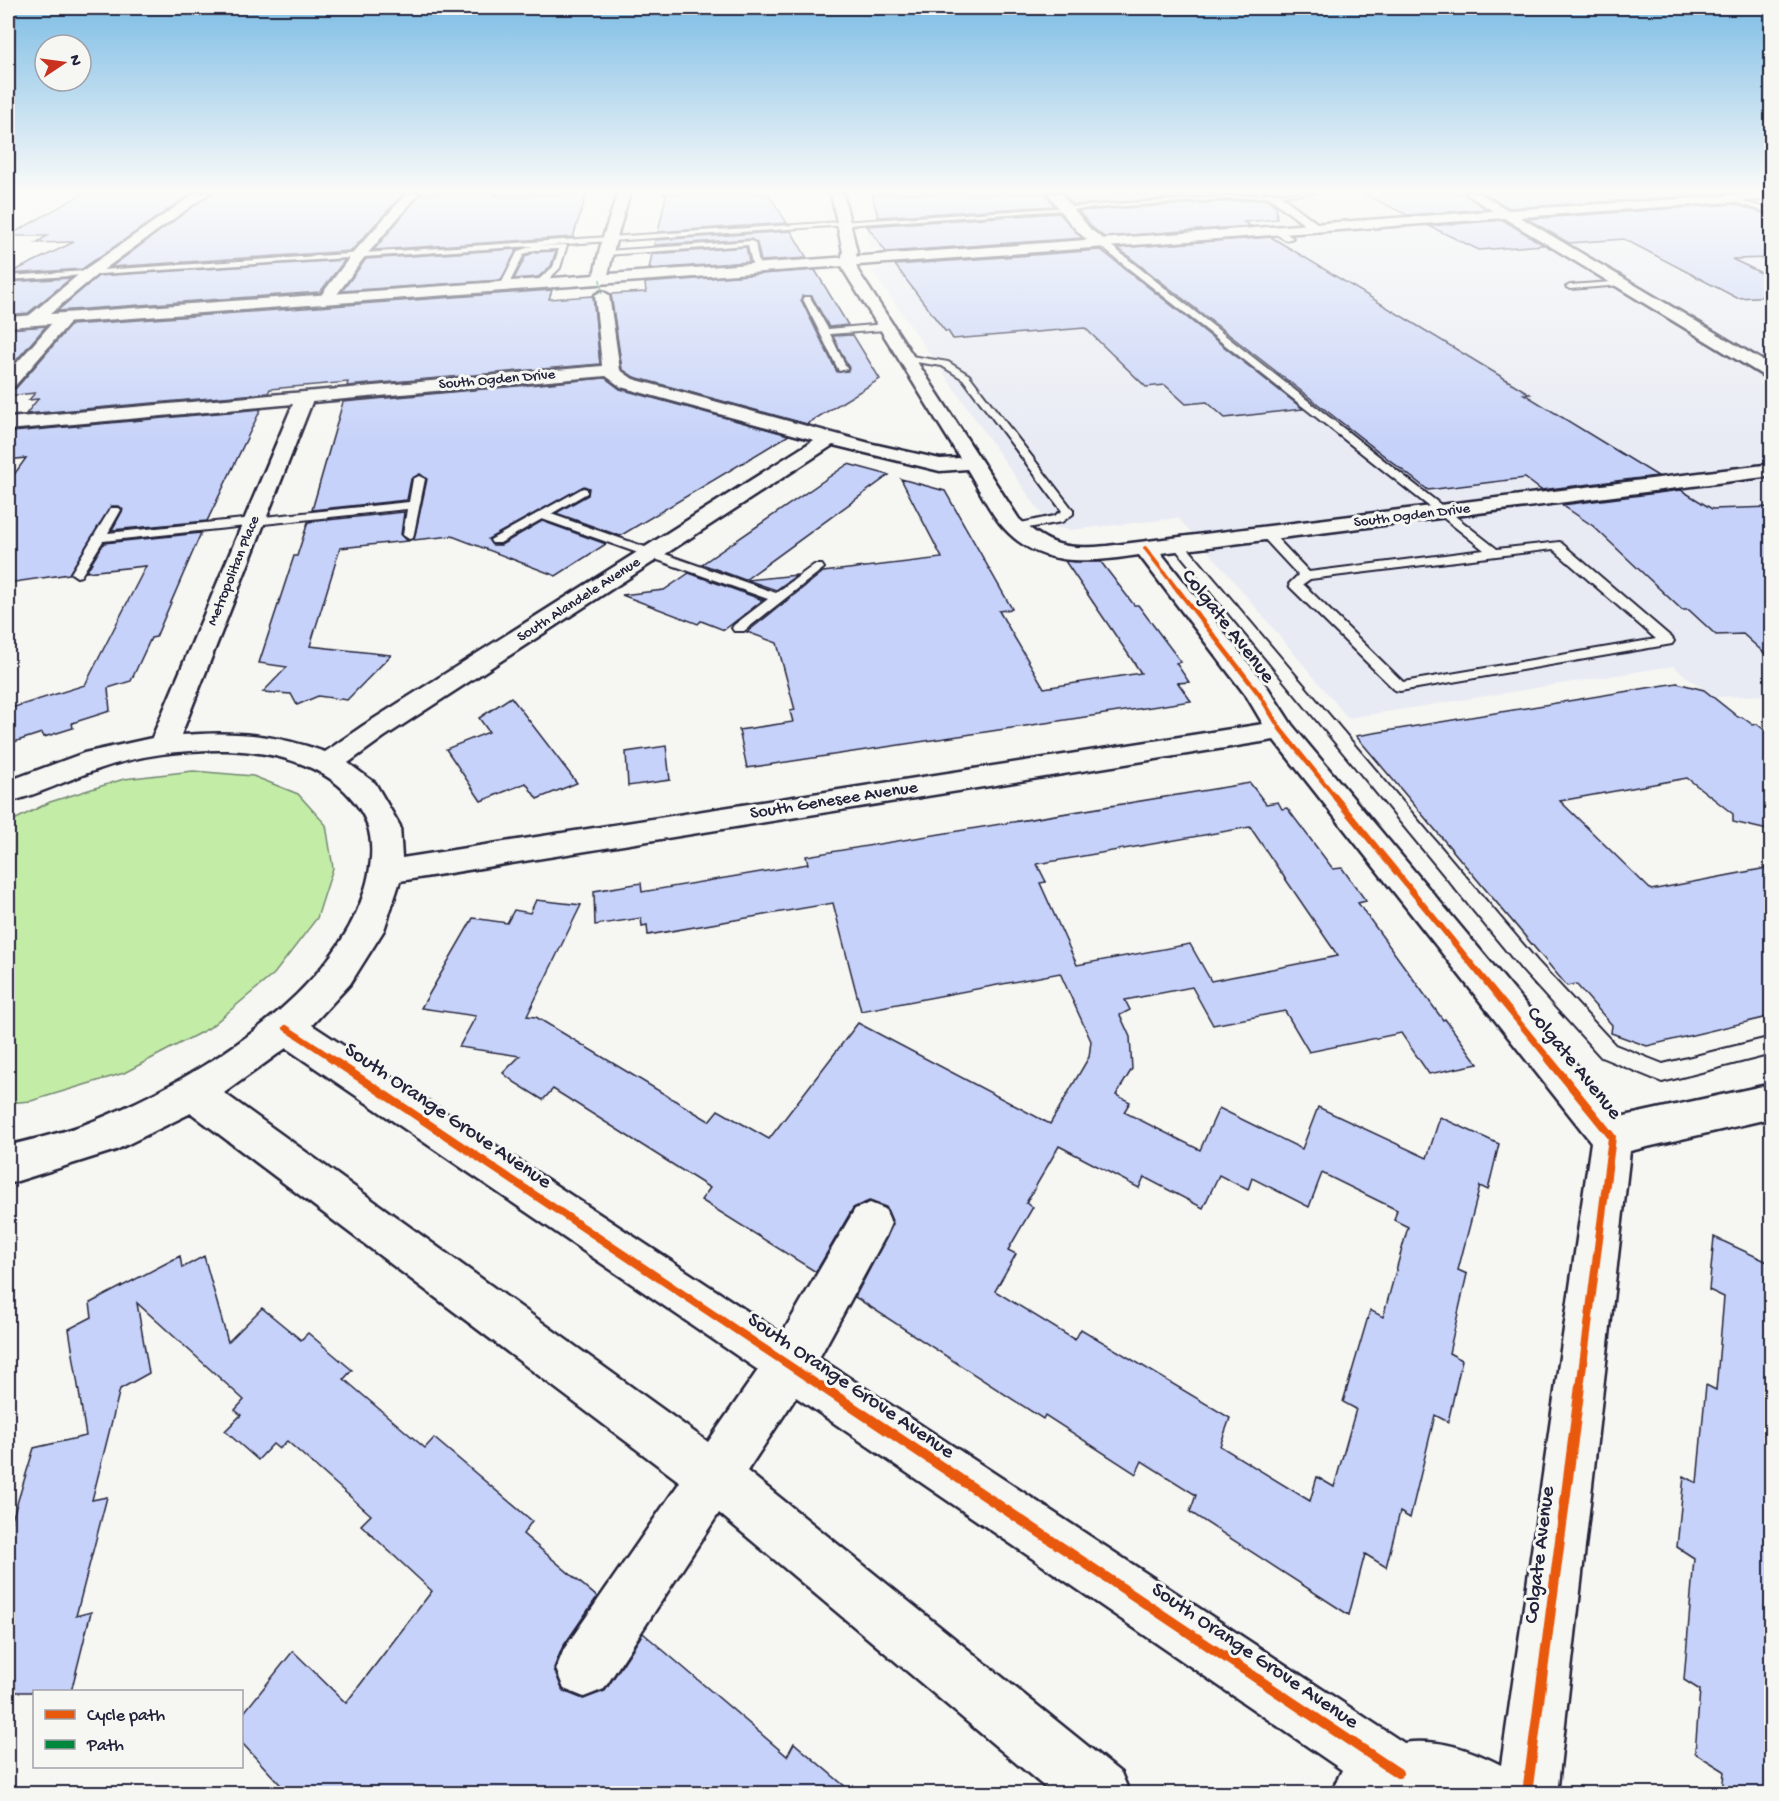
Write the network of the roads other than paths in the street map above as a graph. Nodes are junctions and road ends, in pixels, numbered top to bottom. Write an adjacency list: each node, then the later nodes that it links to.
1 (86, 277): 18 (street)
2 (342, 277): 15 (street)
3 (509, 277): 12 (lane)
4 (546, 277): 10 (lane)
5 (602, 277): 13 (street)
6 (679, 277): 13 (street)
7 (855, 277): 20 (street)
8 (1145, 277): 38 (lane)
9 (1612, 277): 11 (street)
10 (540, 283): 12 (street); 13 (street)
11 (1622, 283): 14 (lane); 23 (street)
12 (504, 286): 15 (street)
13 (601, 287): 25 (street)
14 (1570, 287)
15 (327, 298): 17 (street)
16 (807, 299): 21 (lane)
17 (65, 318): 18 (street); 28 (street)
18 (32, 321): 19 (street)
19 (8, 322)
20 (885, 327): 21 (lane); 22 (street)
21 (825, 332): 24 (lane)
22 (904, 358): 32 (street); 41 (lane)
23 (1754, 363): 26 (street); 27 (street)
24 (842, 369)
25 (611, 370): 29 (street, South Ogden Drive); 31 (street)
26 (1772, 371)
27 (1772, 376)
28 (8, 382)
29 (305, 396): 30 (street, South Ogden Drive); 40 (street, Metropolitan Place)
30 (8, 424)
31 (830, 438): 32 (street); 48 (street, South Alandele Avenue)
32 (972, 463): 41 (street)
33 (1772, 470): 38 (street, South Ogden Drive)
34 (419, 479): 36 (lane)
35 (583, 491): 39 (lane)
36 (414, 505): 40 (lane); 43 (lane)
37 (115, 510): 44 (lane)
38 (1444, 512): 42 (street, South Ogden Drive); 49 (lane)
39 (541, 515): 45 (lane); 48 (lane)
40 (253, 523): 44 (lane); 56 (street, Metropolitan Place)
41 (1015, 528): 47 (street, South Ogden Drive)
42 (1266, 534): 46 (street, South Ogden Drive); 52 (lane)
43 (409, 536)
44 (99, 538): 51 (lane)
45 (496, 540)
46 (1178, 544): 47 (street, South Ogden Drive); 61 (lane)
47 (1145, 548): 55 (street, Colgate Avenue)
48 (653, 553): 53 (lane); 57 (street, South Alandele Avenue)
49 (1495, 553): 52 (lane); 52 (lane)
50 (818, 568): 53 (lane)
51 (77, 573)
52 (1305, 576)
53 (778, 598): 54 (lane)
54 (739, 628)
55 (1281, 730): 59 (street, South Genesee Avenue); 64 (street, Colgate Avenue)
56 (163, 745): 57 (street); 58 (street)
57 (329, 763): 59 (street)
58 (8, 792)
59 (387, 872): 60 (street)
60 (286, 1028): 62 (street); 67 (street, South Orange Grove Avenue)
61 (1772, 1045)
62 (194, 1093): 65 (street); 68 (street)
63 (1772, 1101): 64 (street)
64 (1612, 1137): 73 (street, Colgate Avenue)
65 (8, 1165)
66 (870, 1223): 67 (street)
67 (789, 1366): 68 (street); 70 (street, South Orange Grove Avenue)
68 (715, 1477): 69 (street); 71 (street)
69 (584, 1669)
70 (1379, 1783): 72 (street)
71 (1100, 1794)
72 (1494, 1794)
73 (1527, 1794)

